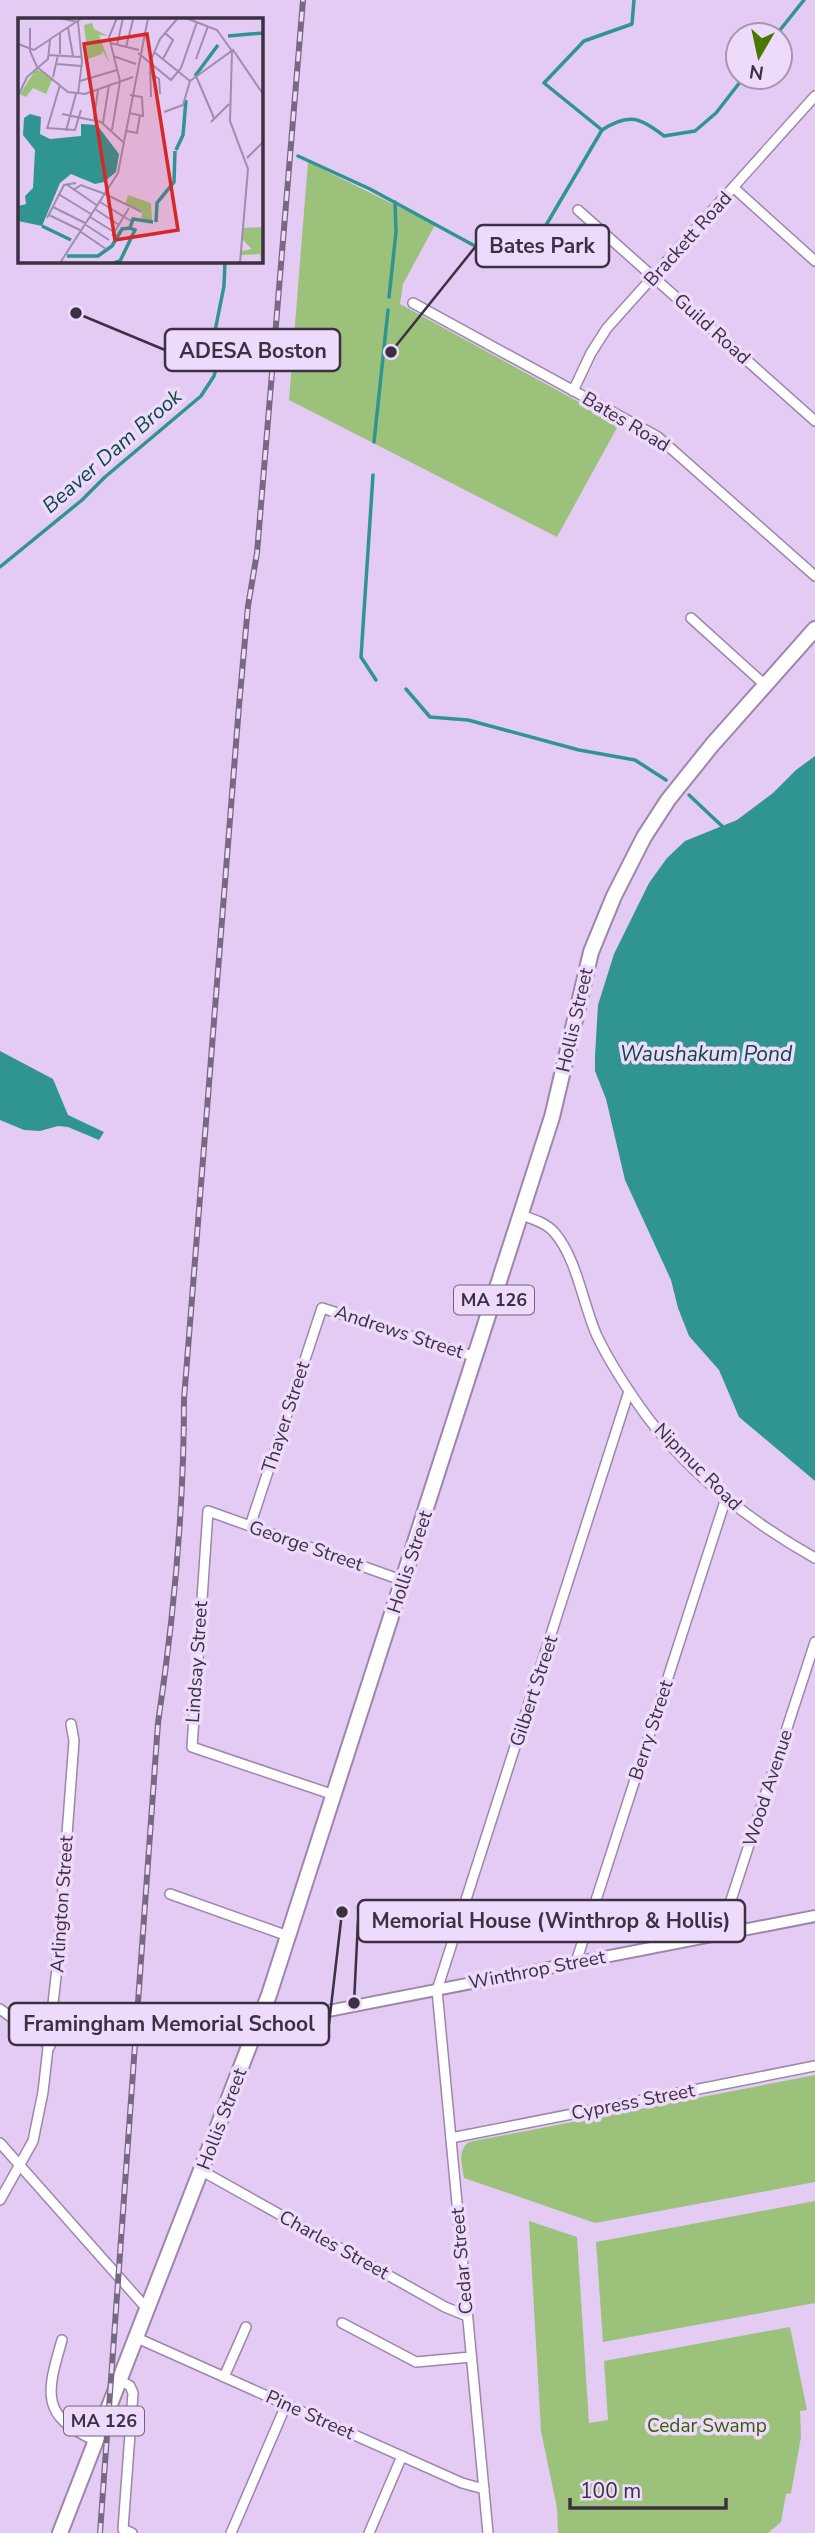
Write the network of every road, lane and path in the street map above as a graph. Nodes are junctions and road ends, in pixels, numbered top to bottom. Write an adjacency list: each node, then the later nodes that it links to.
1 (814, 99): 2 (street, Brackett Road)
2 (734, 188): 4 (street); 5 (street, Brackett Road)
3 (578, 209): 5 (street, Guild Road)
4 (815, 261)
5 (654, 278): 7 (street, Brackett Road); 8 (street, Guild Road)
6 (413, 303): 7 (street, Bates Road)
7 (573, 391): 9 (street, Bates Road)
8 (815, 421)
9 (815, 576)
10 (691, 618): 12 (street)
11 (815, 629): 12 (main road, Hollis Street / MA 126)
12 (765, 685): 13 (main road, Hollis Street / MA 126)
13 (521, 1215): 15 (main road, Hollis Street / MA 126); 16 (street, Nipmuc Road)
14 (321, 1308): 15 (street, Andrews Street); 19 (street, Thayer Street)
15 (476, 1357): 21 (main road, Hollis Street / MA 126)
16 (629, 1391): 17 (street, Nipmuc Road); 30 (street, Gilbert Street)
17 (726, 1498): 20 (street, Nipmuc Road); 29 (street, Berry Street)
18 (208, 1511): 19 (street, George Street); 24 (street, Lindsay Street)
19 (250, 1526): 21 (street, George Street)
20 (815, 1558)
21 (404, 1581): 24 (main road, Hollis Street / MA 126)
22 (815, 1642): 27 (street, Wood Avenue)
23 (71, 1724): 33 (street, Arlington Street)
24 (334, 1795): 28 (main road, Hollis Street / MA 126)
25 (170, 1894): 28 (street)
26 (815, 1916): 27 (street, Winthrop Street)
27 (720, 1934): 29 (street, Winthrop Street)
28 (288, 1936): 32 (main road, Hollis Street / MA 126)
29 (576, 1962): 30 (street, Winthrop Street)
30 (437, 1990): 32 (street, Winthrop Street); 35 (street, Cedar Street)
31 (0, 2009): 33 (street)
32 (260, 2021): 38 (main road, Hollis Street / MA 126)
33 (50, 2046): 37 (street, Arlington Street)
34 (815, 2066): 35 (street, Cypress Street)
35 (451, 2138): 41 (street, Cedar Street)
36 (0, 2143): 37 (street)
37 (21, 2166): 39 (street, Arlington Street); 40 (street)
38 (202, 2171): 40 (main road, Hollis Street / MA 126); 41 (street, Charles Street)
39 (0, 2200)
40 (148, 2310): 44 (main road, Hollis Street / MA 126)
41 (467, 2316): 46 (street, Cedar Street)
42 (342, 2323): 46 (street)
43 (246, 2327): 47 (street)
44 (137, 2339): 47 (street, Pine Street); 48 (main road, Hollis Street / MA 126)
45 (62, 2340): 50 (street)
46 (471, 2357): 52 (street, Cedar Street)
47 (223, 2377): 49 (street, Pine Street)
48 (120, 2380): 50 (main road, Hollis Street / MA 126); 54 (street)
49 (286, 2405): 51 (street, Pine Street); 55 (street)
50 (96, 2441): 53 (main road, Hollis Street / MA 126)
51 (402, 2456): 52 (street, Pine Street); 56 (street)
52 (484, 2489): 57 (street, Cedar Street)
53 (61, 2533)
54 (132, 2533)
55 (231, 2533)
56 (369, 2533)
57 (488, 2533)

